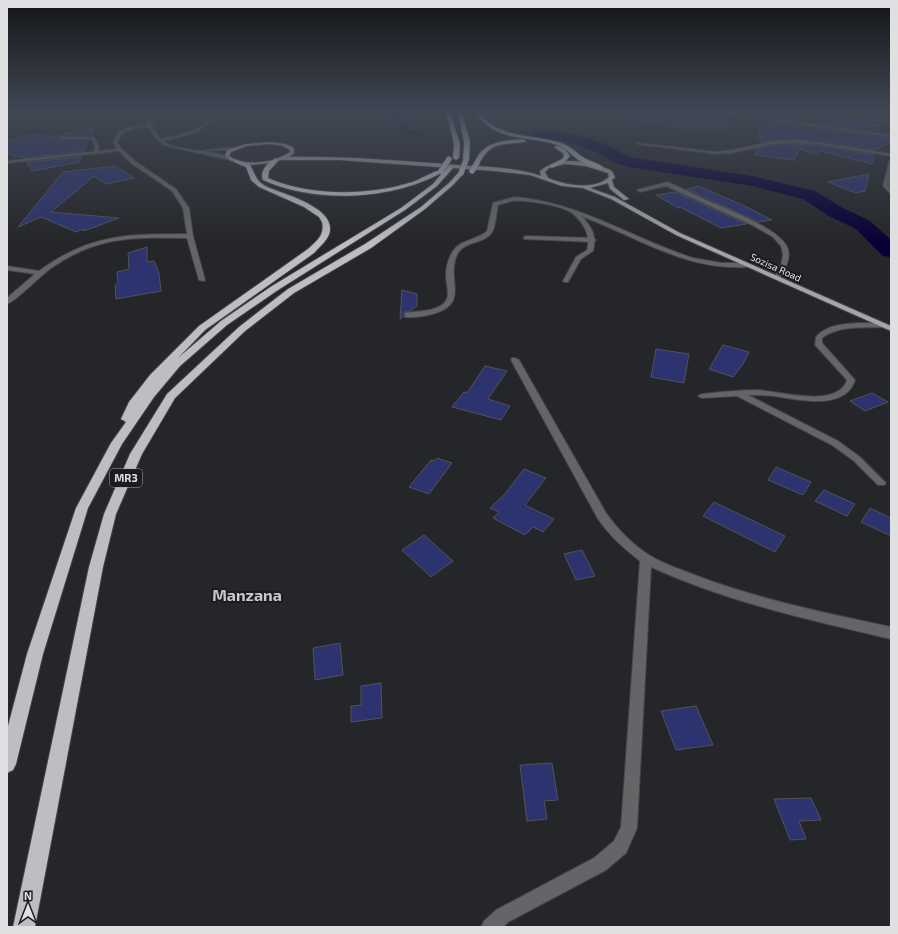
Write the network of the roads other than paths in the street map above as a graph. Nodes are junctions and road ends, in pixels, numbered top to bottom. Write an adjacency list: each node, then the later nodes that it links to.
1 (64, 156): 15 (street)
2 (126, 156): 30 (street)
3 (213, 156): 13 (street)
4 (227, 156): 13 (main road)
5 (289, 156): 14 (main road)
6 (308, 156): 12 (main road)
7 (456, 156): 18 (highway)
8 (466, 156): 18 (highway, MR3, bridge)
9 (479, 156): 18 (highway, bridge)
10 (567, 156): 17 (highway, bridge)
11 (578, 156): 19 (highway)
12 (333, 159): 14 (main road); 22 (main road)
13 (232, 160): 14 (main road); 46 (highway)
14 (278, 160): 18 (highway)
15 (7, 162)
16 (891, 162): 27 (street)
17 (549, 166): 19 (main road); 20 (main road); 23 (main road)
18 (455, 167): 46 (highway, MR3); 51 (highway, MR3)
19 (600, 167): 24 (main road)
20 (540, 168)
21 (532, 169): 22 (main road)
22 (492, 170): 23 (main road)
23 (545, 178): 25 (main road)
24 (610, 180): 25 (main road); 29 (main road)
25 (576, 186): 29 (main road)
26 (640, 190): 36 (street)
27 (891, 192)
28 (575, 212): 32 (street); 33 (street); 40 (street)
29 (654, 221): 33 (main road, Sozisa Road)
30 (190, 236): 35 (street); 37 (street)
31 (526, 238): 32 (lane)
32 (593, 240): 38 (street)
33 (746, 265): 36 (main road, Sozisa Road)
34 (7, 268): 35 (street)
35 (40, 273): 39 (street)
36 (777, 278): 41 (main road, Sozisa Road)
37 (202, 280)
38 (566, 281)
39 (7, 302)
40 (408, 316)
41 (883, 325): 42 (main road, Sozisa Road); 44 (lane)
42 (891, 329)
43 (515, 360): 48 (street)
44 (737, 392): 45 (lane); 47 (lane)
45 (702, 396)
46 (117, 443): 50 (highway, MR3)
47 (881, 483)
48 (646, 559): 49 (street); 52 (street)
49 (891, 633)
50 (7, 764)
51 (24, 927)
52 (490, 927)

